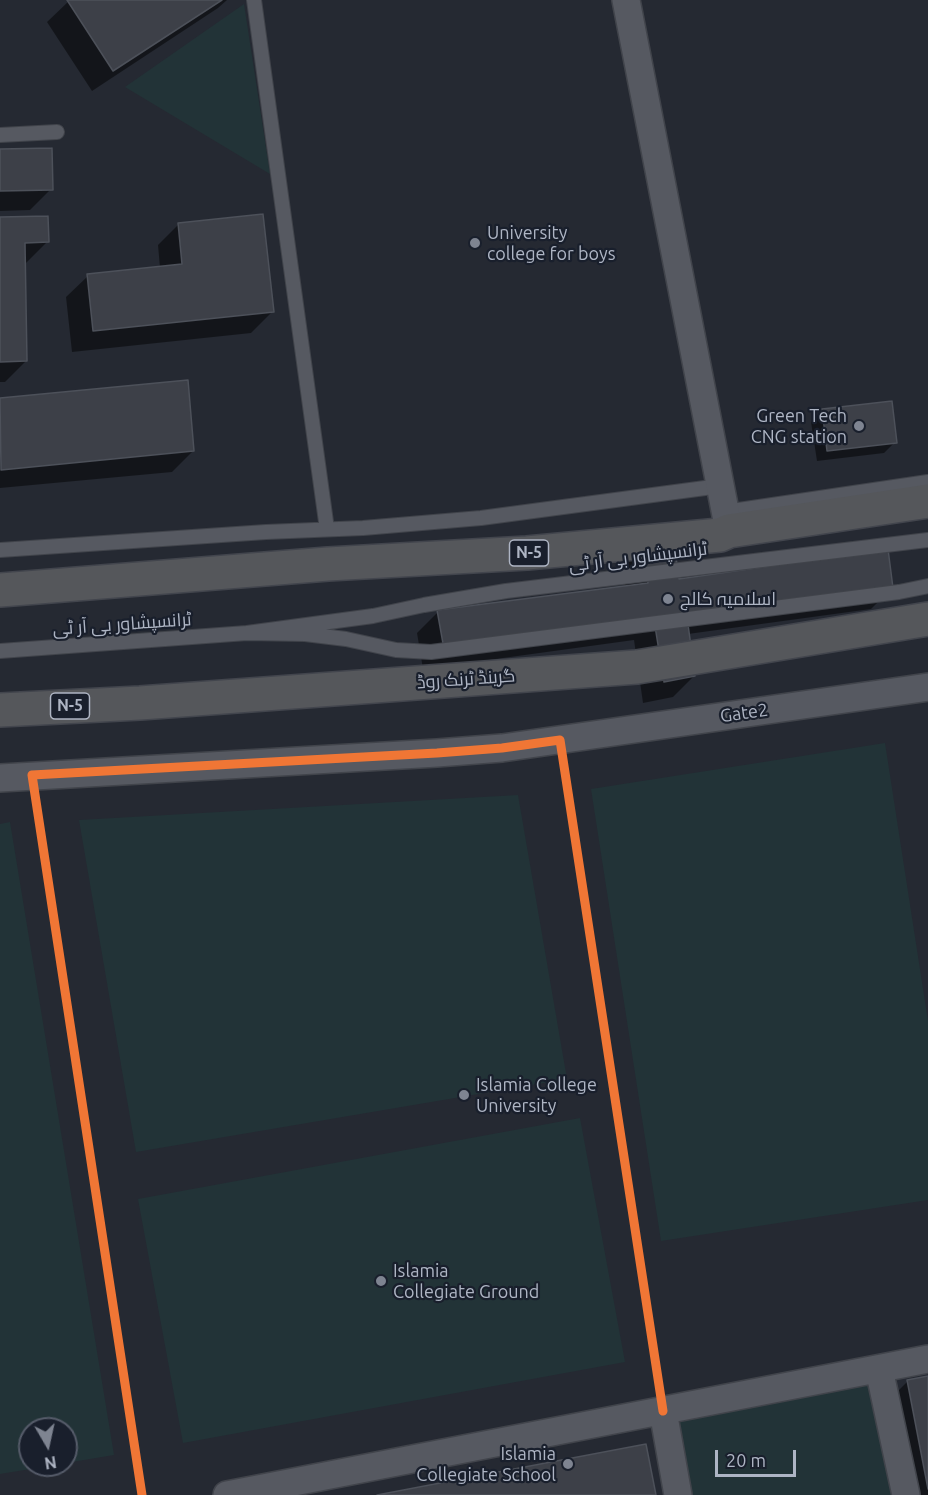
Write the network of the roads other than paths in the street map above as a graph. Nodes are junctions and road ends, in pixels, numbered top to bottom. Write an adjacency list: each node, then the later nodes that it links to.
1 (254, 0): 8 (lane)
2 (626, 0): 7 (street)
3 (57, 132): 4 (lane)
4 (0, 135)
5 (928, 482): 7 (lane)
6 (928, 501): 7 (highway, N-5)
7 (725, 509): 8 (lane); 12 (highway, N-5)
8 (327, 529): 10 (lane)
9 (928, 540): 14 (lane, ٹرانسپشاور بی آر ٹی)
10 (0, 550)
11 (928, 586): 14 (lane, ٹرانسپشاور بی آر ٹی)
12 (0, 590)
13 (928, 619): 17 (highway, گرینڈ ٹرنک روڈ / N-5)
14 (248, 633): 15 (lane, ٹرانسپشاور بی آر ٹی)
15 (0, 651)
16 (928, 687): 18 (street, Gate2)
17 (0, 710)
18 (0, 778)
19 (928, 1359): 20 (street)
20 (879, 1369): 21 (street); 24 (street)
21 (663, 1410): 22 (street); 23 (street)
22 (227, 1495)
23 (678, 1495)
24 (906, 1495)

